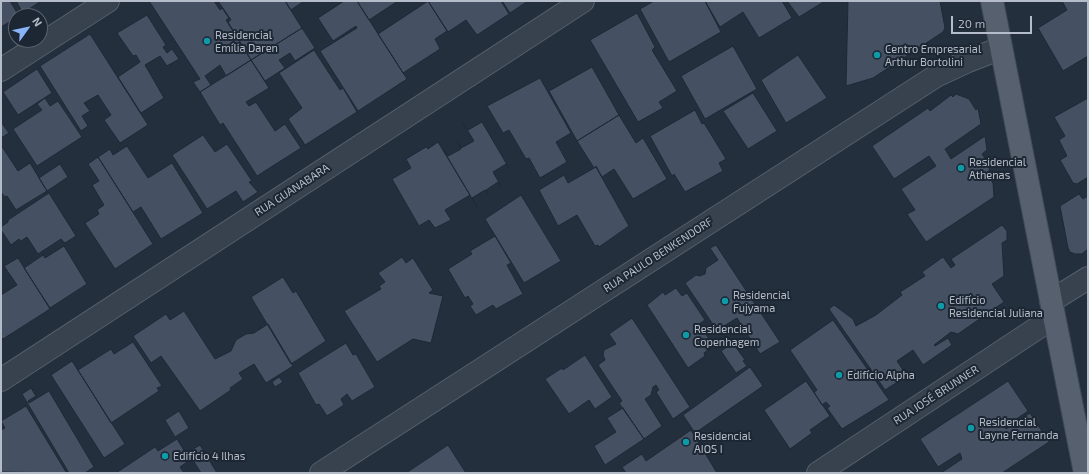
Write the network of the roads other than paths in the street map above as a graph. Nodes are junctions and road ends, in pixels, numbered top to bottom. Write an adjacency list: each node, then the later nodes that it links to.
1 (108, 1): 5 (street)
2 (583, 1): 8 (street, RUA GUANABARA)
3 (992, 1): 4 (main road)
4 (1001, 48): 7 (main road); 9 (street, RUA PAULO BENKENDORF)
5 (1, 70)
6 (1088, 278): 7 (street, RUA JOSÉ BRUNNER)
7 (1053, 309): 10 (street, RUA JOSÉ BRUNNER); 11 (main road)
8 (1, 380)
9 (321, 473)
10 (818, 473)
11 (1085, 473)

